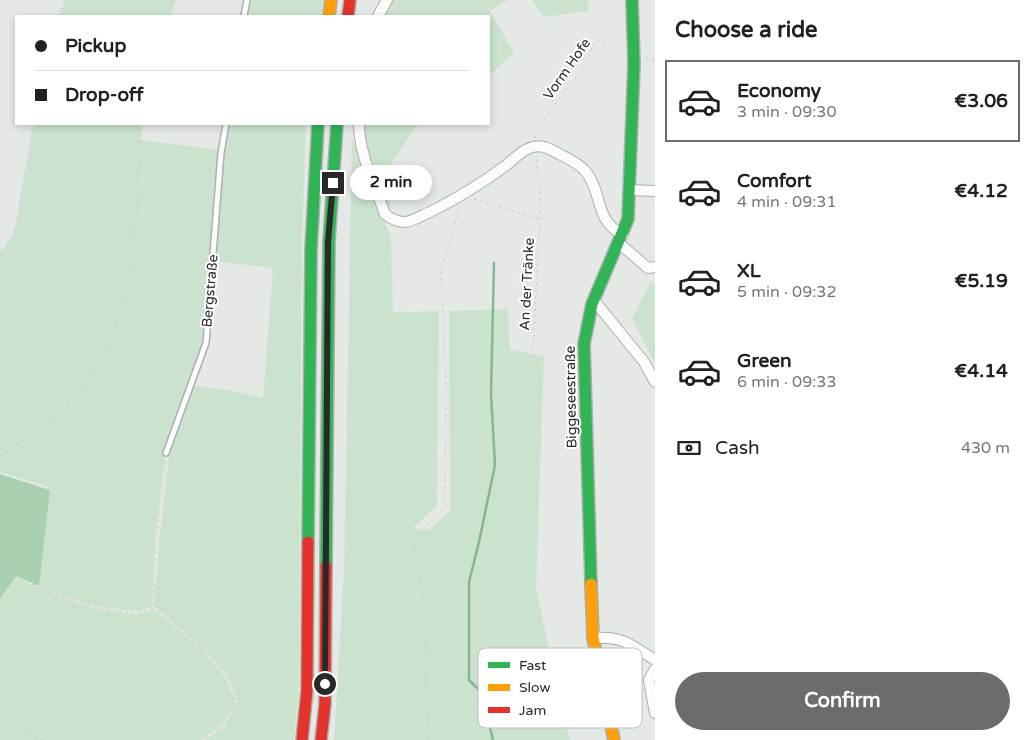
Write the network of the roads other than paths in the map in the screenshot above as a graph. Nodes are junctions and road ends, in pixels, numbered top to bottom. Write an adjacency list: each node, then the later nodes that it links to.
1 (247, 0): 6 (lane)
2 (331, 0): 7 (main road)
3 (350, 0): 8 (main road)
4 (386, 0): 9 (street)
5 (632, 0): 14 (main road, Biggeseestraße)
6 (244, 15)
7 (329, 15)
8 (348, 15)
9 (378, 15)
10 (226, 125): 20 (lane, Bergstraße)
11 (318, 125): 28 (main road)
12 (337, 125): 29 (main road)
13 (359, 125): 16 (street)
14 (630, 190): 15 (street); 16 (main road, Biggeseestraße)
15 (655, 191)
16 (622, 239): 17 (street); 18 (main road, Biggeseestraße)
17 (655, 267)
18 (593, 299): 19 (street); 21 (main road, Biggeseestraße)
19 (655, 382)
20 (166, 453)
21 (593, 638): 22 (main road, Biggeseestraße); 23 (street)
22 (595, 648)
23 (636, 648)
24 (642, 652): 25 (street)
25 (655, 660)
26 (655, 669): 27 (street)
27 (655, 713)
28 (302, 740)
29 (321, 740)

